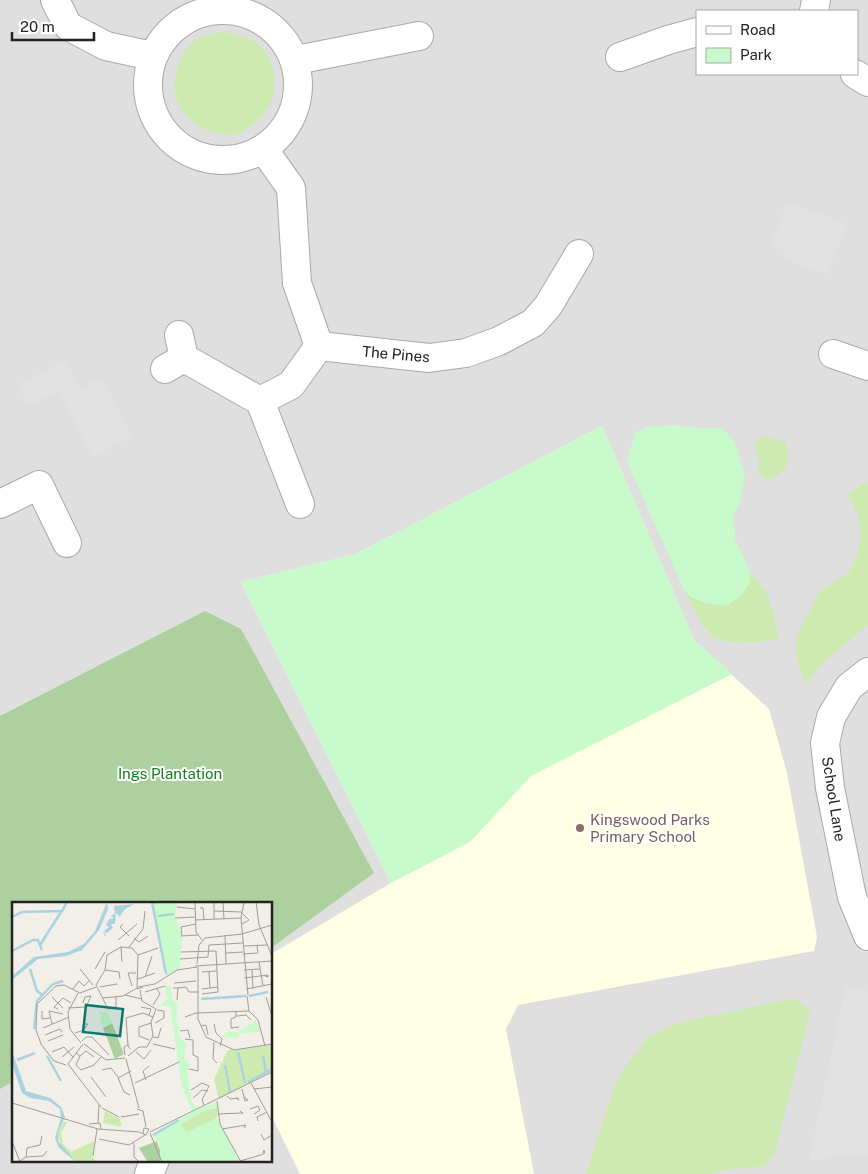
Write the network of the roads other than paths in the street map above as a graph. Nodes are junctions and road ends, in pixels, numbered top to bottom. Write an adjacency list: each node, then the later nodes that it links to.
1 (56, 0): 4 (street)
2 (696, 32): 5 (street)
3 (419, 36): 6 (street)
4 (152, 56): 6 (street); 9 (street)
5 (620, 57)
6 (296, 60): 9 (street)
7 (857, 75): 8 (street)
8 (868, 82)
9 (264, 150): 11 (street)
10 (580, 254): 11 (street, The Pines)
11 (319, 346): 15 (street)
12 (176, 354): 15 (street)
13 (833, 354): 14 (street)
14 (868, 366)
15 (260, 401): 17 (street)
16 (0, 504): 18 (street)
17 (300, 504)
18 (67, 543)
19 (868, 672): 20 (street, School Lane)
20 (868, 936)
21 (155, 1162): 22 (street)
22 (148, 1174)

